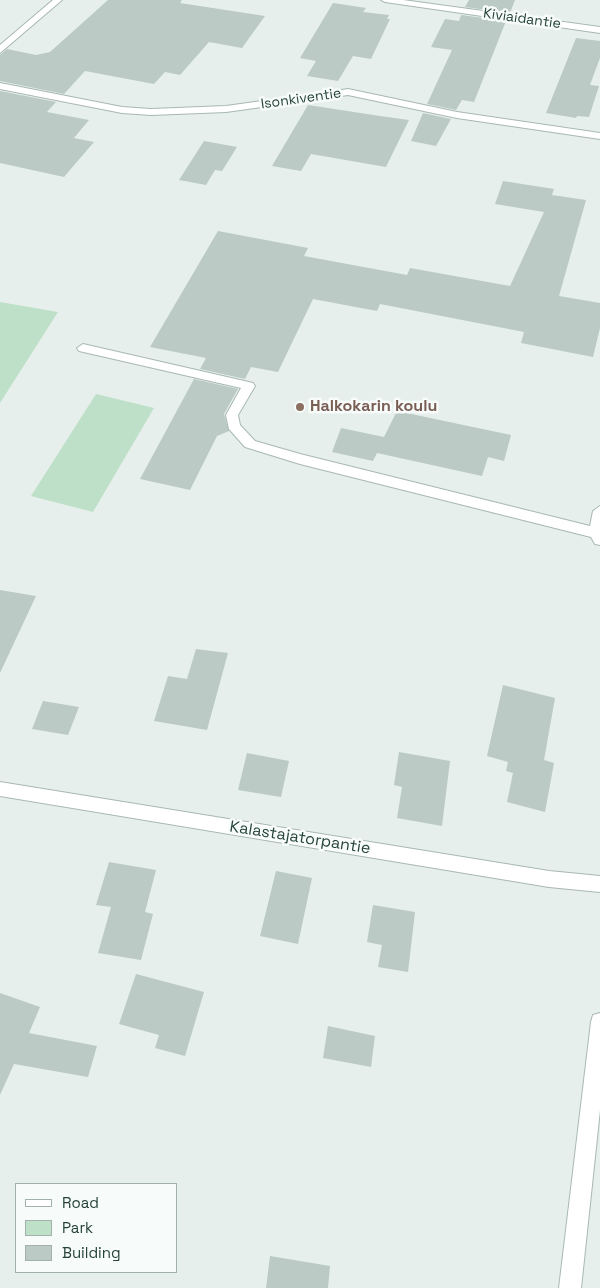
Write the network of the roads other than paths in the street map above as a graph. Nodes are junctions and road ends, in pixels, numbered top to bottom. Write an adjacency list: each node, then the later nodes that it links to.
1 (58, 0): 4 (street)
2 (385, 0): 3 (street, Kiviaidantie)
3 (600, 30)
4 (0, 50)
5 (0, 86): 6 (street, Isonkiventie)
6 (600, 136)
7 (83, 348): 9 (street)
8 (600, 511): 9 (street)
9 (598, 536)
10 (0, 789): 11 (street, Kalastajatorpantie)
11 (600, 884)
12 (600, 1022): 13 (street)
13 (570, 1288)

